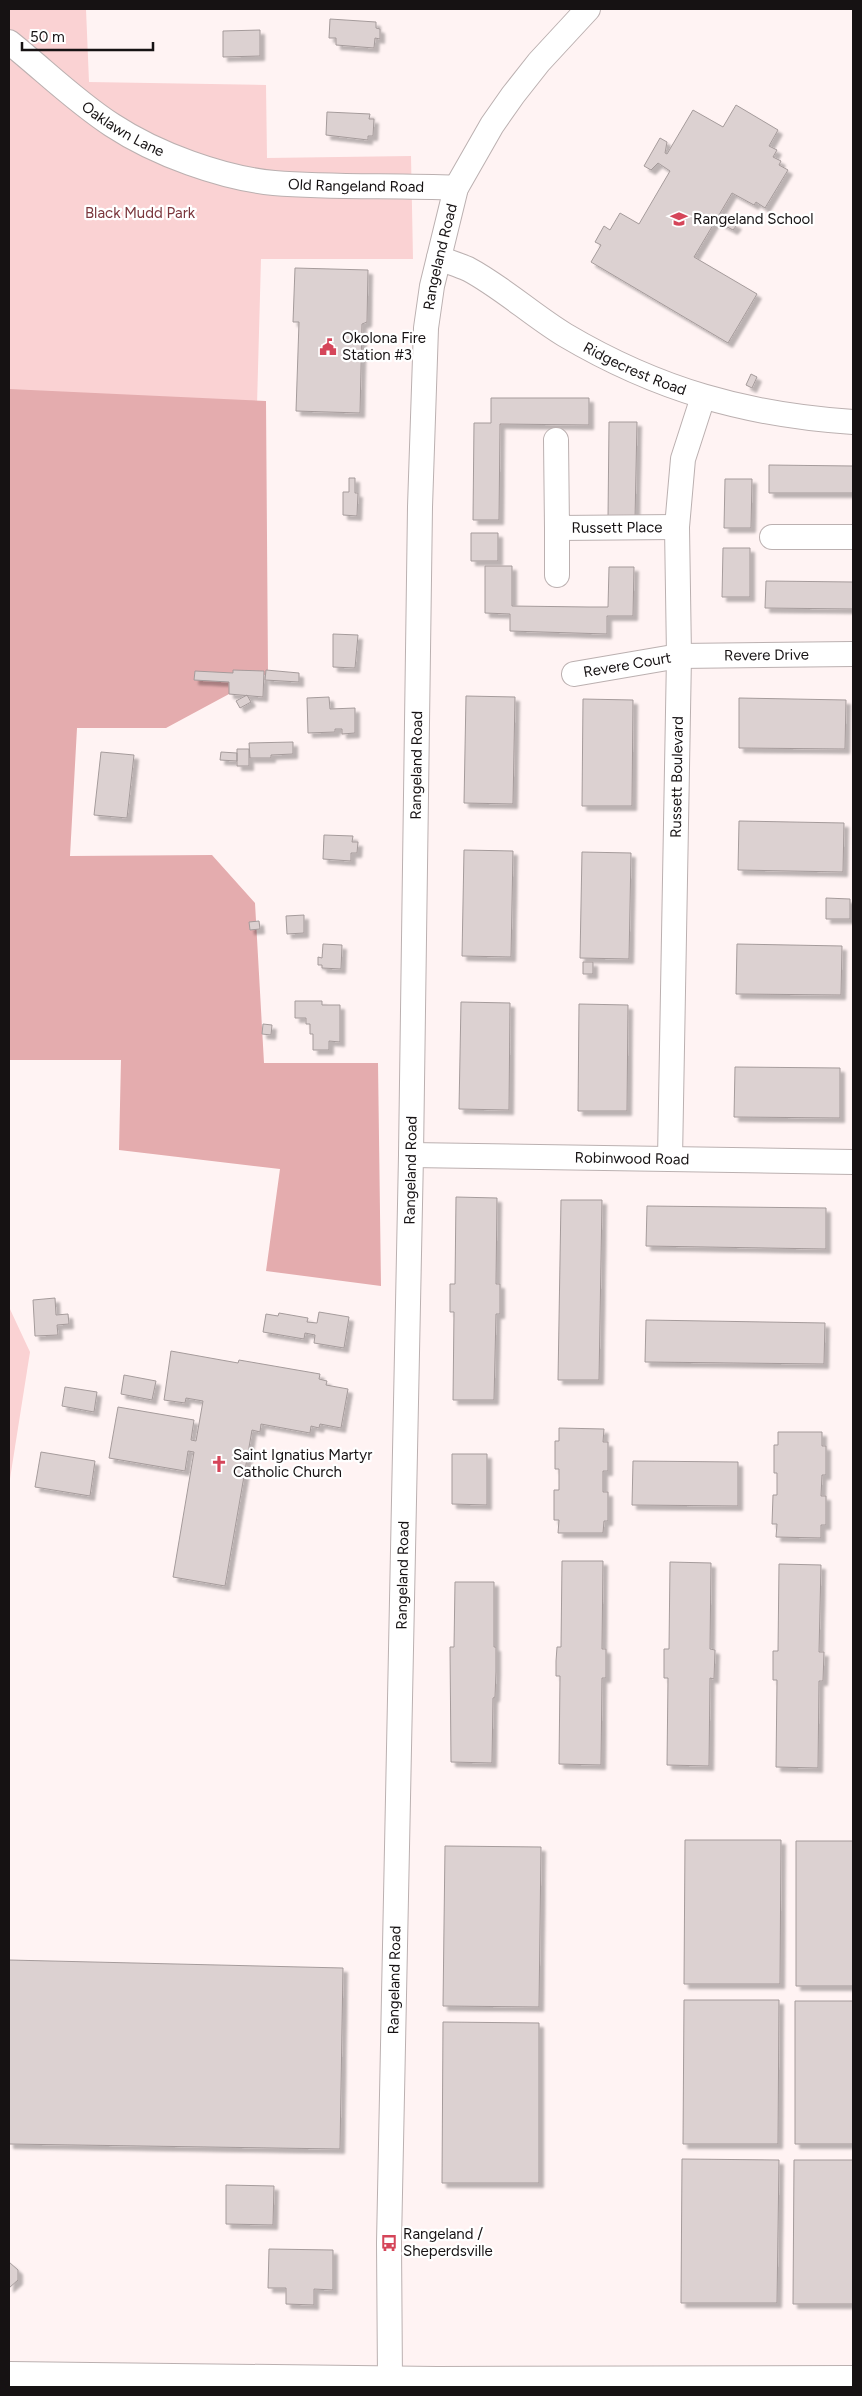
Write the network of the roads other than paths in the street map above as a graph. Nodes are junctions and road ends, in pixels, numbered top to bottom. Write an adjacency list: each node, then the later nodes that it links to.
1 (588, 9): 4 (street, Rangeland Road)
2 (9, 42): 3 (street, Oaklawn Lane)
3 (256, 180): 4 (street, Old Rangeland Road)
4 (456, 188): 5 (street, Rangeland Road)
5 (439, 258): 6 (street, Ridgecrest Road); 17 (street, Rangeland Road)
6 (703, 397): 7 (street, Ridgecrest Road); 9 (street, Russett Boulevard)
7 (853, 422)
8 (556, 440): 10 (street, Russett Place)
9 (677, 527): 10 (street, Russett Place); 15 (street, Russett Boulevard)
10 (557, 528): 13 (street, Russett Place)
11 (772, 537): 12 (street)
12 (853, 537)
13 (557, 575)
14 (853, 654): 15 (street, Revere Drive)
15 (680, 656): 16 (street, Revere Court); 18 (street, Russett Boulevard)
16 (574, 674)
17 (411, 1155): 18 (street, Robinwood Road); 21 (street, Rangeland Road)
18 (670, 1159): 19 (street, Robinwood Road)
19 (853, 1162)
20 (9, 2376): 21 (main road)
21 (390, 2380): 22 (main road)
22 (853, 2380)

